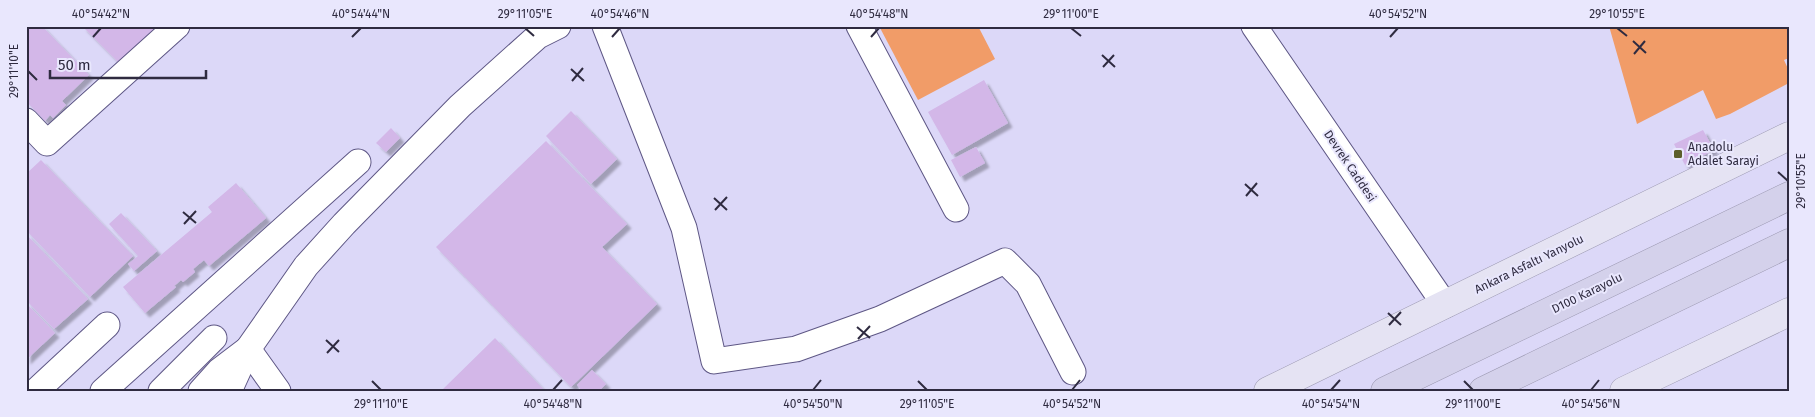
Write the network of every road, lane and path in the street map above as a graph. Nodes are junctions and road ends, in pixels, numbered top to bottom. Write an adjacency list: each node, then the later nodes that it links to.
1 (177, 26): 6 (street)
2 (558, 26): 16 (street)
3 (605, 26): 17 (street)
4 (859, 26): 10 (street)
5 (1254, 26): 12 (street, Devrek Caddesi)
6 (26, 121)
7 (1789, 136): 12 (main road, Ankara Asfaltı Yanyolu)
8 (358, 162): 19 (street)
9 (1789, 196): 25 (highway, D100 Karayolu)
10 (956, 209)
11 (1789, 242): 26 (highway)
12 (1445, 305): 24 (main road, Ankara Asfaltı Yanyolu)
13 (1789, 312): 27 (main road)
14 (107, 325): 18 (street)
15 (214, 338): 20 (street)
16 (248, 349): 21 (street); 22 (street); 23 (street)
17 (1073, 372)
18 (36, 391)
19 (103, 391)
20 (161, 391)
21 (201, 391)
22 (230, 391)
23 (278, 391)
24 (1268, 391)
25 (1385, 391)
26 (1483, 391)
27 (1624, 391)

